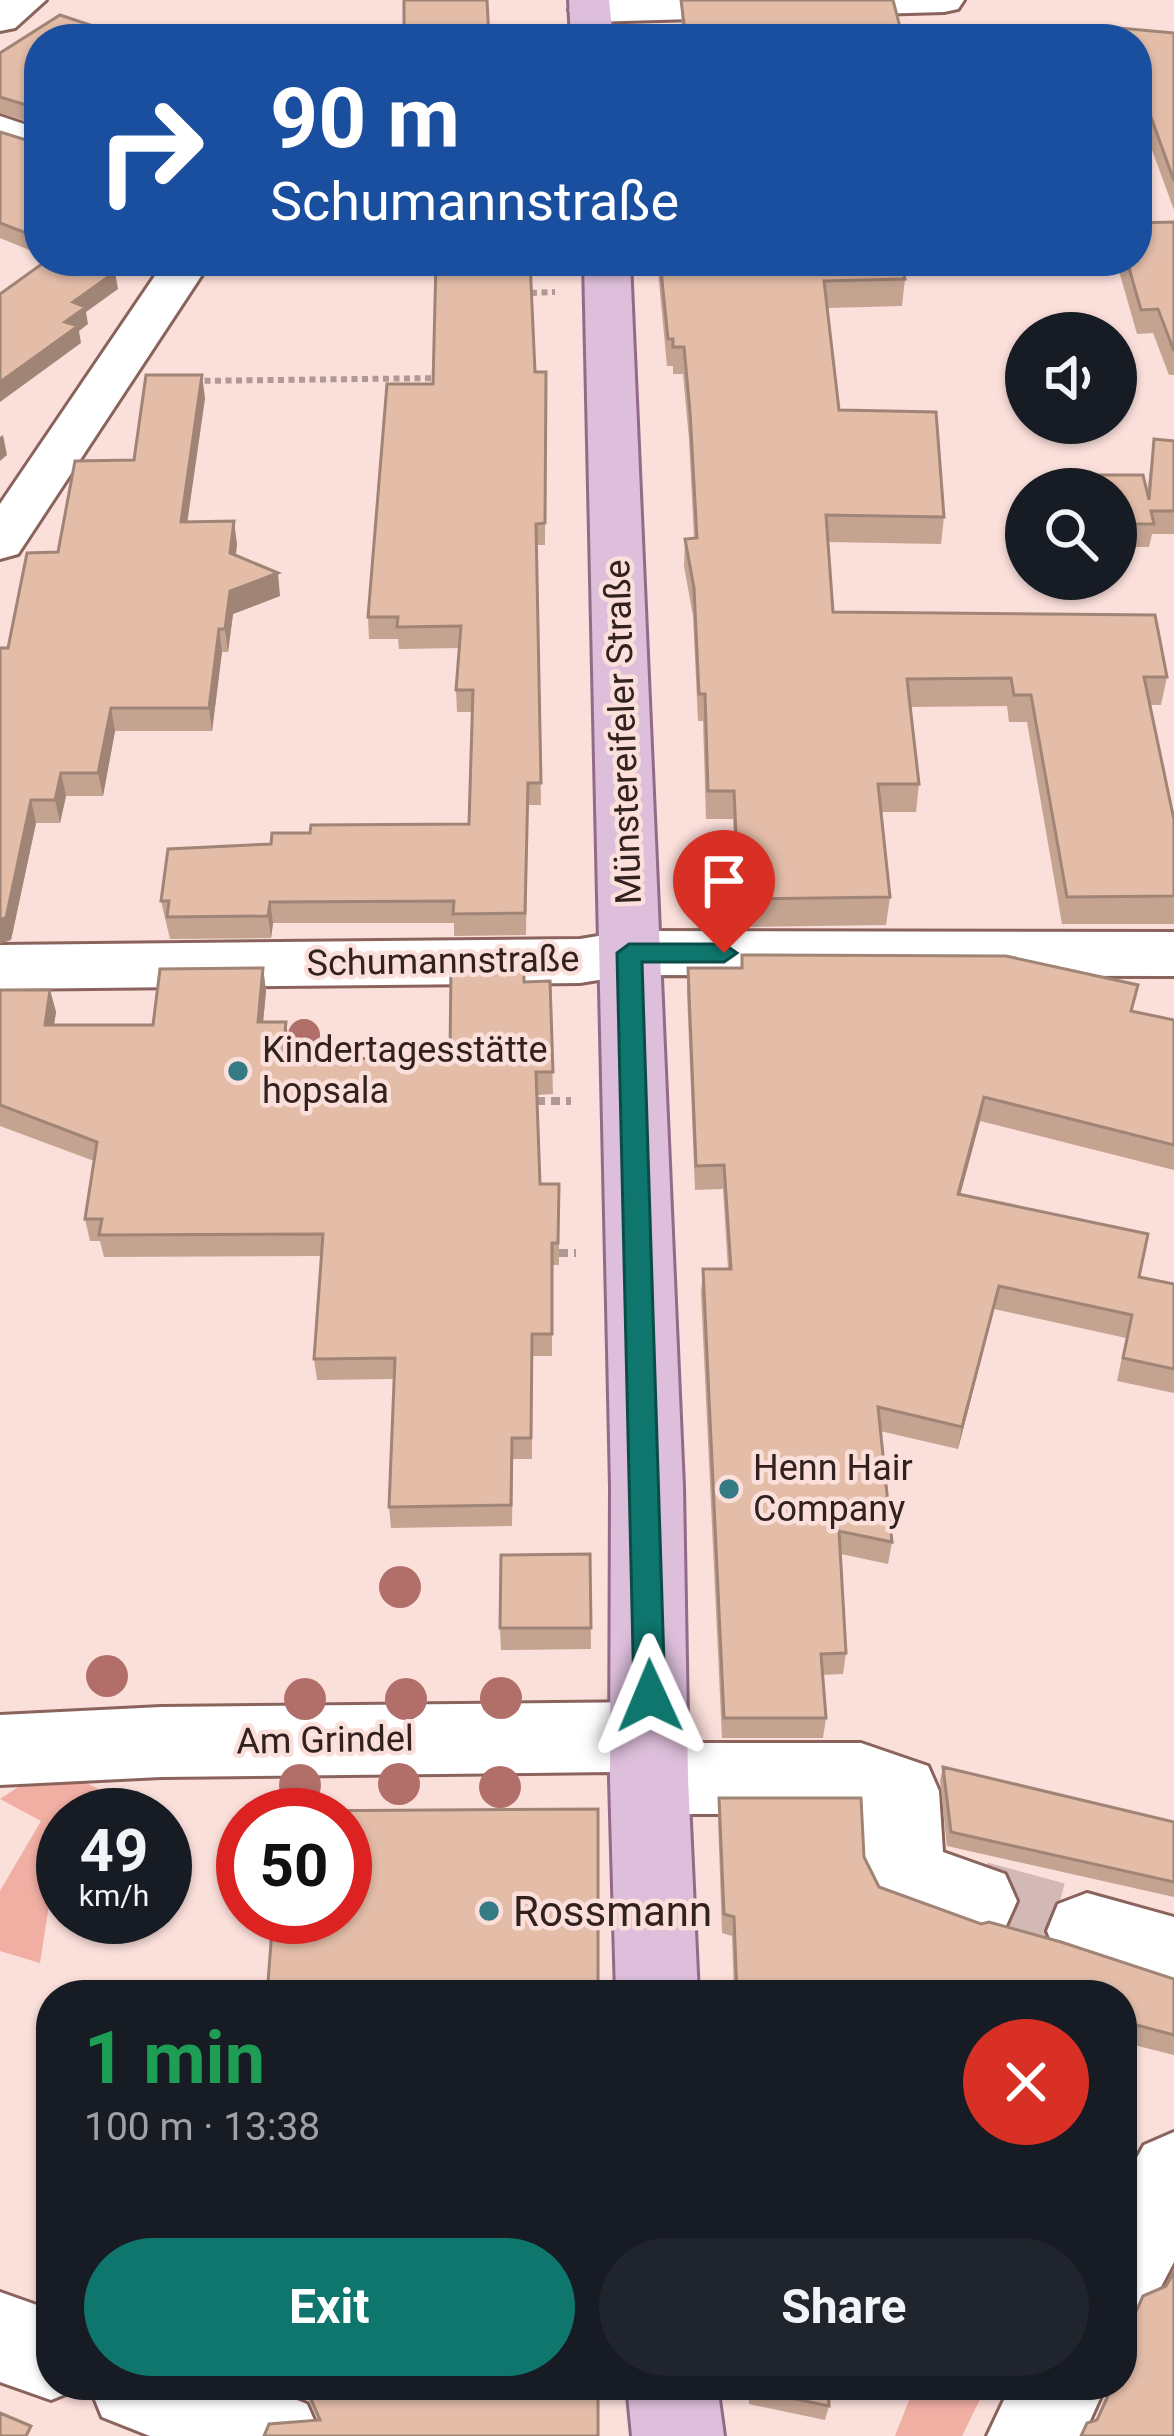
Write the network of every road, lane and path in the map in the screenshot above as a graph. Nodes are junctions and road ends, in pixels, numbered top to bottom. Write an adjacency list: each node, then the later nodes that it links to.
1 (26, 0): 5 (street)
2 (944, 0): 3 (street)
3 (915, 1): 4 (street)
4 (590, 16)
5 (0, 19)
6 (178, 276): 9 (street)
7 (607, 276): 11 (main road, Münstereifeler Straße)
8 (454, 378): 9 (path)
9 (108, 382): 10 (street)
10 (0, 543)
11 (629, 953): 12 (street, Schumannstraße); 13 (street, Schumannstraße); 17 (main road, Münstereifeler Straße)
12 (1174, 954)
13 (0, 967)
14 (591, 1100): 15 (path)
15 (536, 1101)
16 (0, 1750): 17 (street, Am Grindel)
17 (649, 1758): 18 (street, Am Grindel); 21 (main road, Münstereifeler Straße)
18 (976, 1901)
19 (1087, 1931): 20 (street)
20 (1174, 1956)
21 (656, 1980)
22 (1174, 2175): 23 (street)
23 (1137, 2243)
24 (0, 2337): 25 (street)
25 (36, 2350)
26 (175, 2400): 29 (street)
27 (674, 2400): 30 (main road)
28 (1052, 2400): 31 (street)
29 (275, 2436)
30 (678, 2436)
31 (1033, 2436)

